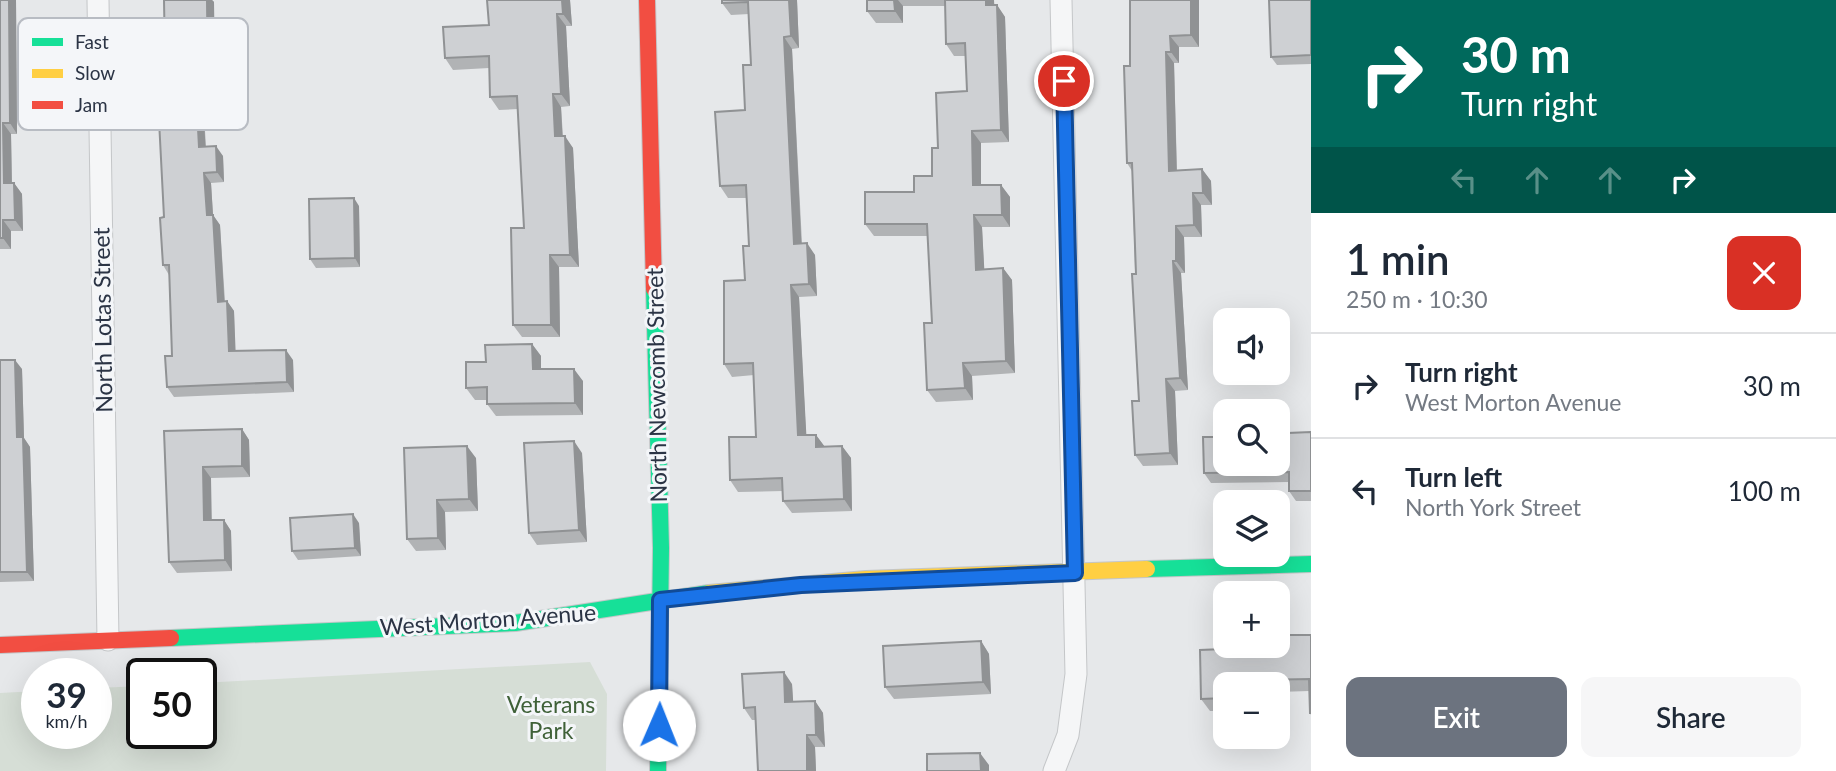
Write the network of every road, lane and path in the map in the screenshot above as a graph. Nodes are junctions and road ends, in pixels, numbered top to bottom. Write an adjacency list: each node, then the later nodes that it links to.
1 (98, 0): 4 (street, North Lotas Street)
2 (647, 0): 8 (main road, North Newcomb Street)
3 (1061, 0): 7 (street)
4 (98, 18)
5 (100, 130): 9 (street, North Lotas Street)
6 (1311, 564): 7 (main road, West Morton Avenue)
7 (1075, 573): 8 (main road, West Morton Avenue); 12 (street)
8 (660, 600): 9 (main road, West Morton Avenue); 11 (main road, North Newcomb Street)
9 (108, 640): 10 (main road, West Morton Avenue)
10 (0, 645)
11 (658, 771)
12 (1054, 771)

